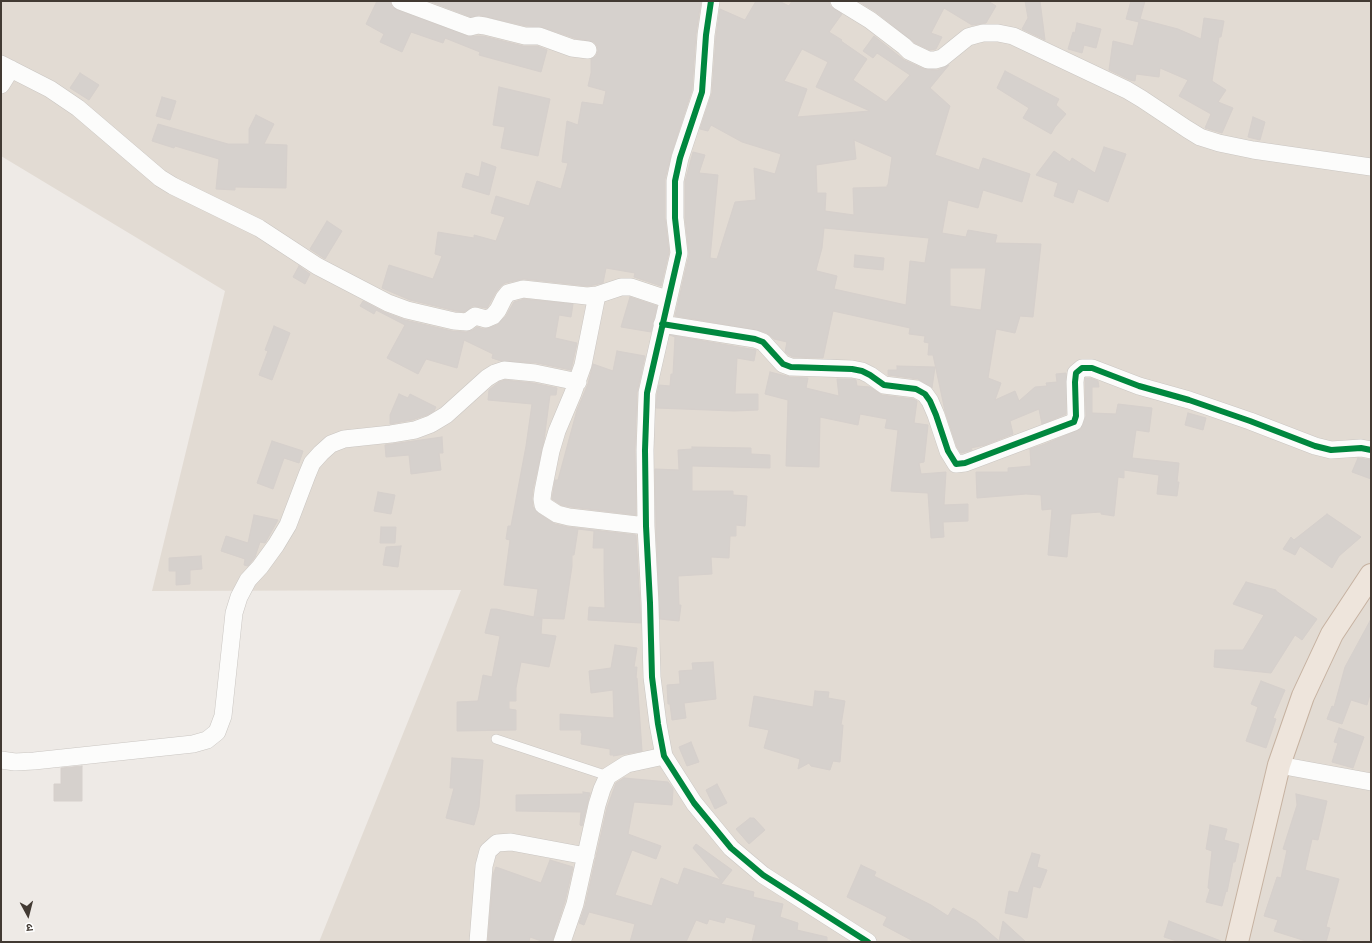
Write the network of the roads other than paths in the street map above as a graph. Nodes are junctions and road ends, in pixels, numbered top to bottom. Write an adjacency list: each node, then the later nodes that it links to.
1 (400, 1): 4 (street)
2 (711, 1): 9 (street)
3 (839, 1): 7 (street)
4 (588, 50)
5 (6, 67): 6 (street); 8 (street)
6 (1, 85)
7 (1371, 167)
8 (597, 295): 9 (street); 11 (street)
9 (667, 299): 10 (street)
10 (662, 324): 12 (street); 13 (street)
11 (578, 382): 13 (street); 17 (street)
12 (1371, 450)
13 (646, 526): 16 (street)
14 (1371, 574): 18 (highway)
15 (496, 739): 19 (lane)
16 (664, 756): 19 (street); 24 (street)
17 (1, 760)
18 (1278, 765): 20 (street); 25 (highway)
19 (608, 776): 21 (street)
20 (1371, 782)
21 (586, 856): 22 (street); 23 (street)
22 (478, 942)
23 (562, 942)
24 (868, 942)
25 (1237, 942)

